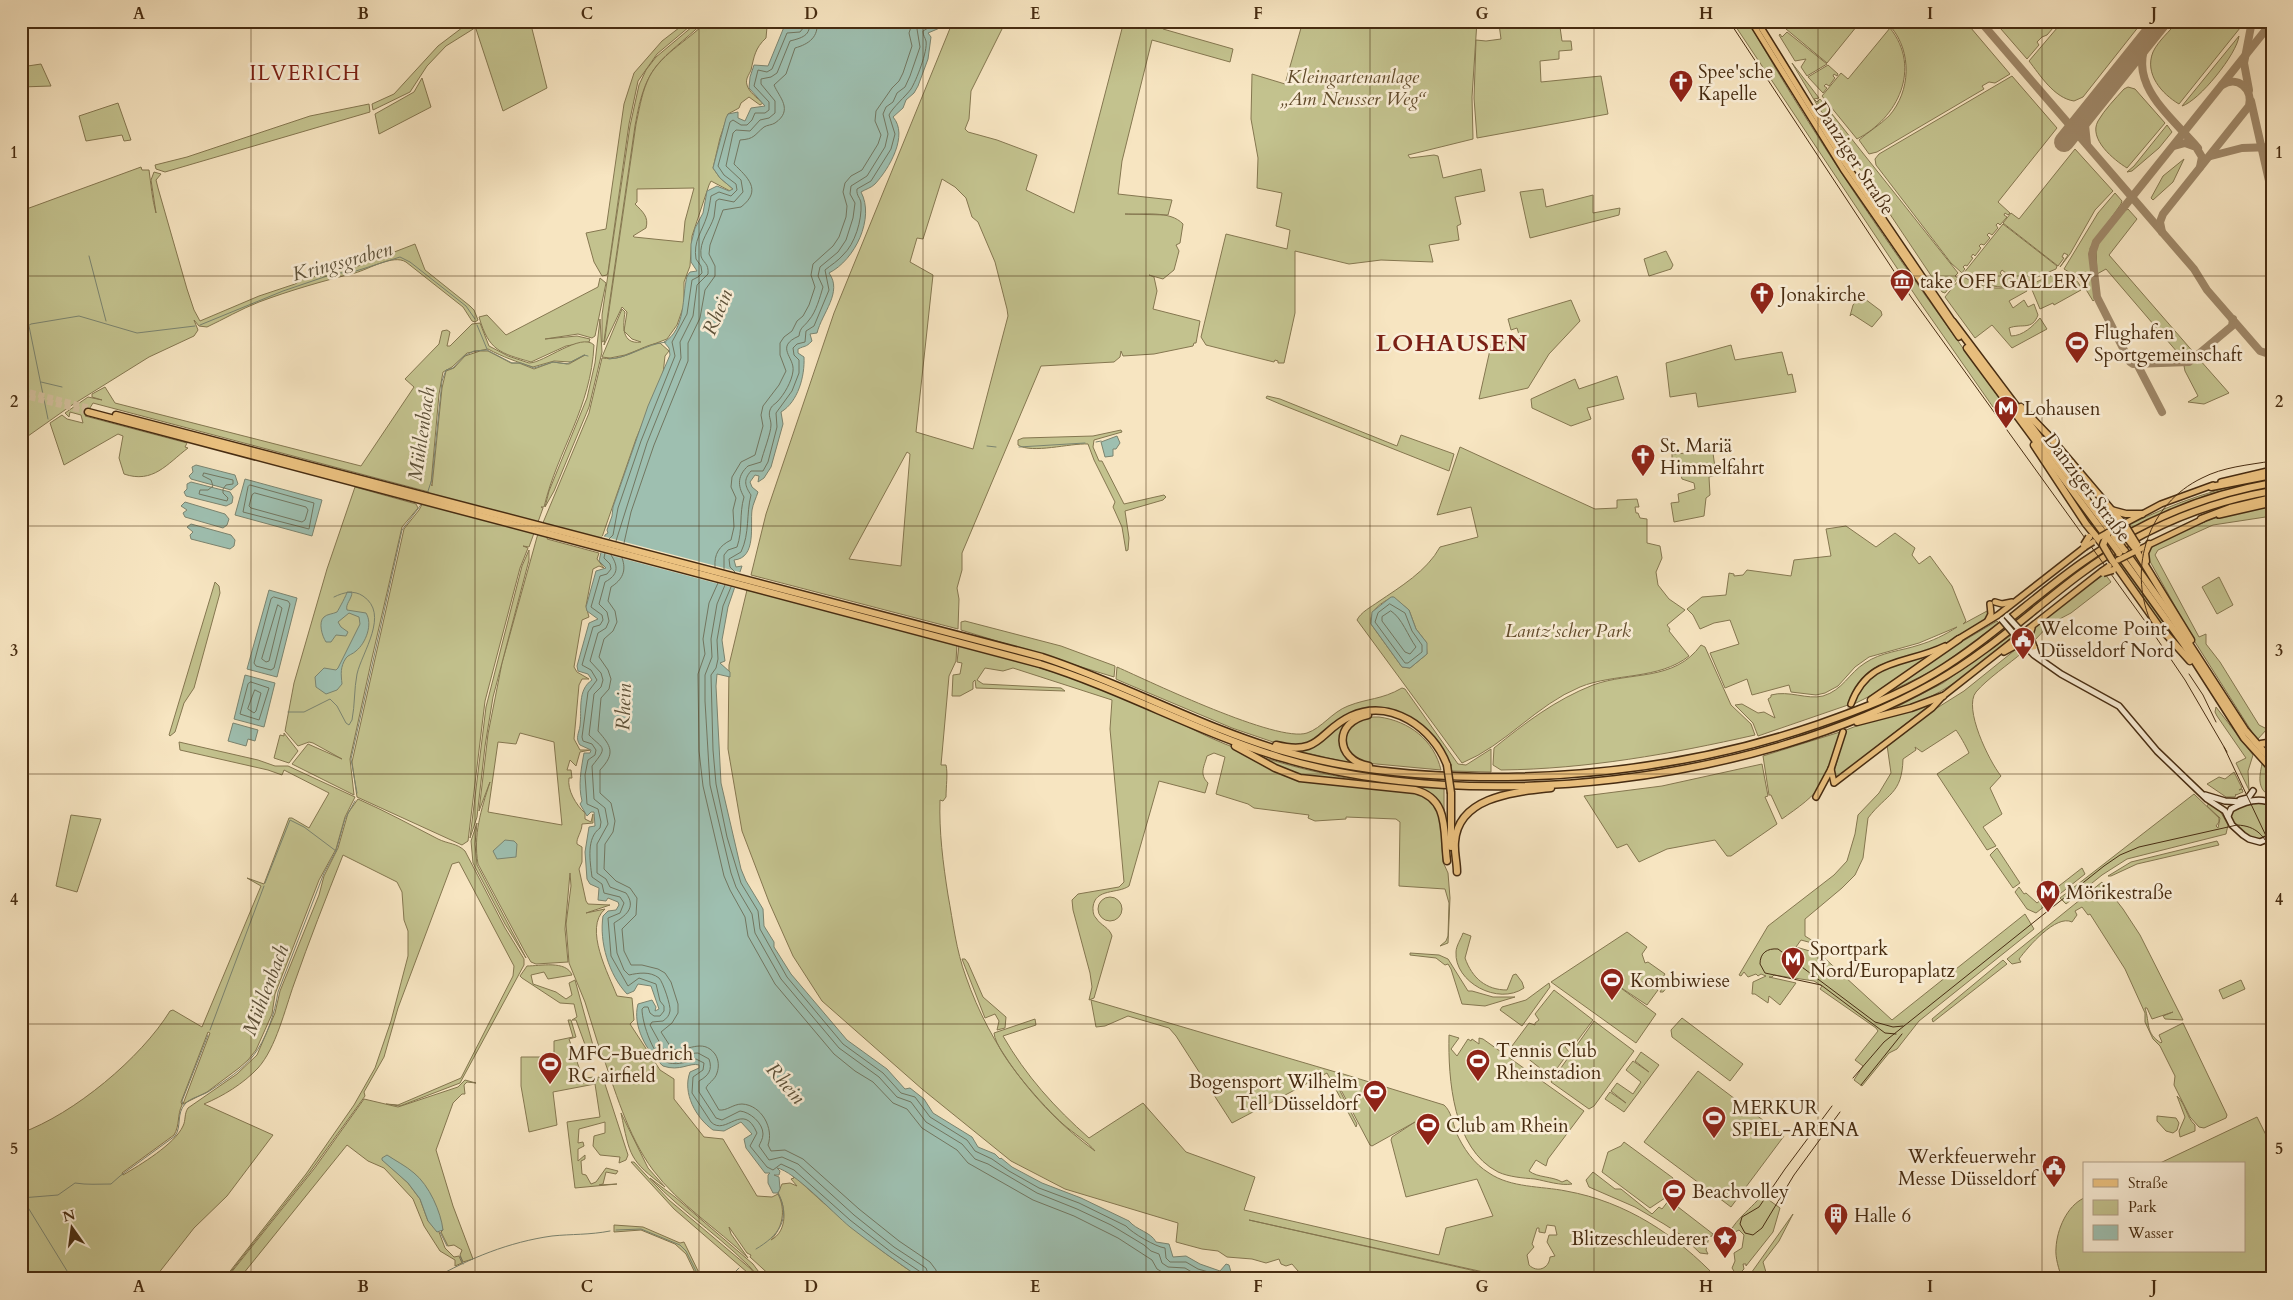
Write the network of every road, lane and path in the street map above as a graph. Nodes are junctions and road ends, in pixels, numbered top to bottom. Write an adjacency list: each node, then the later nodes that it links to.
1 (1751, 21): 4 (main road, Danziger Straße)
2 (1756, 21): 3 (main road, Danziger Straße)
3 (1953, 322): 5 (highway, Danziger Straße)
4 (1959, 336): 7 (highway, Danziger Straße)
5 (1966, 340): 15 (highway); 19 (highway, Danziger Straße)
6 (89, 410): 41 (highway)
7 (2027, 430): 19 (highway, Danziger Straße); 20 (highway)
8 (2272, 470): 11 (main road)
9 (2272, 475): 11 (highway)
10 (2272, 483): 44 (highway)
11 (2212, 487): 16 (main road)
12 (2272, 491): 45 (highway)
13 (2272, 498): 17 (highway)
14 (2272, 503): 17 (main road)
15 (2110, 509): 16 (highway); 18 (highway)
16 (2142, 514): 18 (main road)
17 (2201, 519): 21 (main road)
18 (2120, 527): 19 (main road, bridge); 23 (highway, bridge)
19 (2110, 536): 20 (highway, bridge); 24 (highway, Danziger Straße, bridge)
20 (2097, 540): 22 (highway, bridge); 24 (highway, bridge)
21 (2149, 544): 23 (main road); 25 (highway)
22 (2083, 547): 27 (main road)
23 (2135, 548): 24 (main road, bridge); 25 (highway)
24 (2116, 560): 26 (highway, bridge); 39 (highway, Danziger Straße); 40 (highway, Danziger Straße); 40 (highway)
25 (2146, 565): 39 (highway)
26 (2096, 576): 31 (main road)
27 (2015, 602): 28 (main road); 30 (main road)
28 (2001, 613): 29 (main road); 30 (main road)
29 (2005, 618): 32 (main road, bridge); 33 (main road, bridge)
30 (1986, 623): 34 (main road)
31 (2034, 625): 32 (main road); 35 (main road)
32 (2021, 632): 33 (main road); 35 (main road)
33 (2015, 636): 36 (main road); 37 (main road)
34 (1959, 639): 43 (main road); 44 (highway)
35 (2034, 647): 38 (main road)
36 (2027, 648): 37 (main road); 38 (main road)
37 (1998, 654): 42 (main road)
38 (2037, 656): 59 (main road)
39 (2200, 659): 51 (highway, Danziger Straße)
40 (2201, 673): 54 (highway, Danziger Straße)
41 (1119, 688): 47 (highway); 48 (highway)
42 (1943, 696): 45 (highway); 53 (main road)
43 (1851, 704)
44 (1832, 720): 55 (highway)
45 (1852, 720): 56 (highway)
46 (1843, 732): 53 (main road)
47 (1233, 734): 52 (highway); 55 (highway)
48 (1219, 736): 56 (highway); 65 (highway)
49 (2261, 744): 50 (highway)
50 (2272, 746)
51 (2272, 761)
52 (1445, 765): 55 (highway); 58 (highway, bridge)
53 (1831, 769): 60 (main road)
54 (2272, 769)
55 (1419, 775)
56 (1592, 782): 58 (highway)
57 (2253, 791): 61 (main road)
58 (1448, 793): 65 (highway)
59 (2205, 795): 61 (main road); 64 (main road)
60 (1816, 797)
61 (2237, 801): 62 (main road)
62 (2246, 802): 63 (main road); 64 (main road)
63 (2272, 804)
64 (2228, 817): 66 (main road)
65 (1444, 830): 67 (highway)
66 (2272, 838)
67 (1447, 862)

